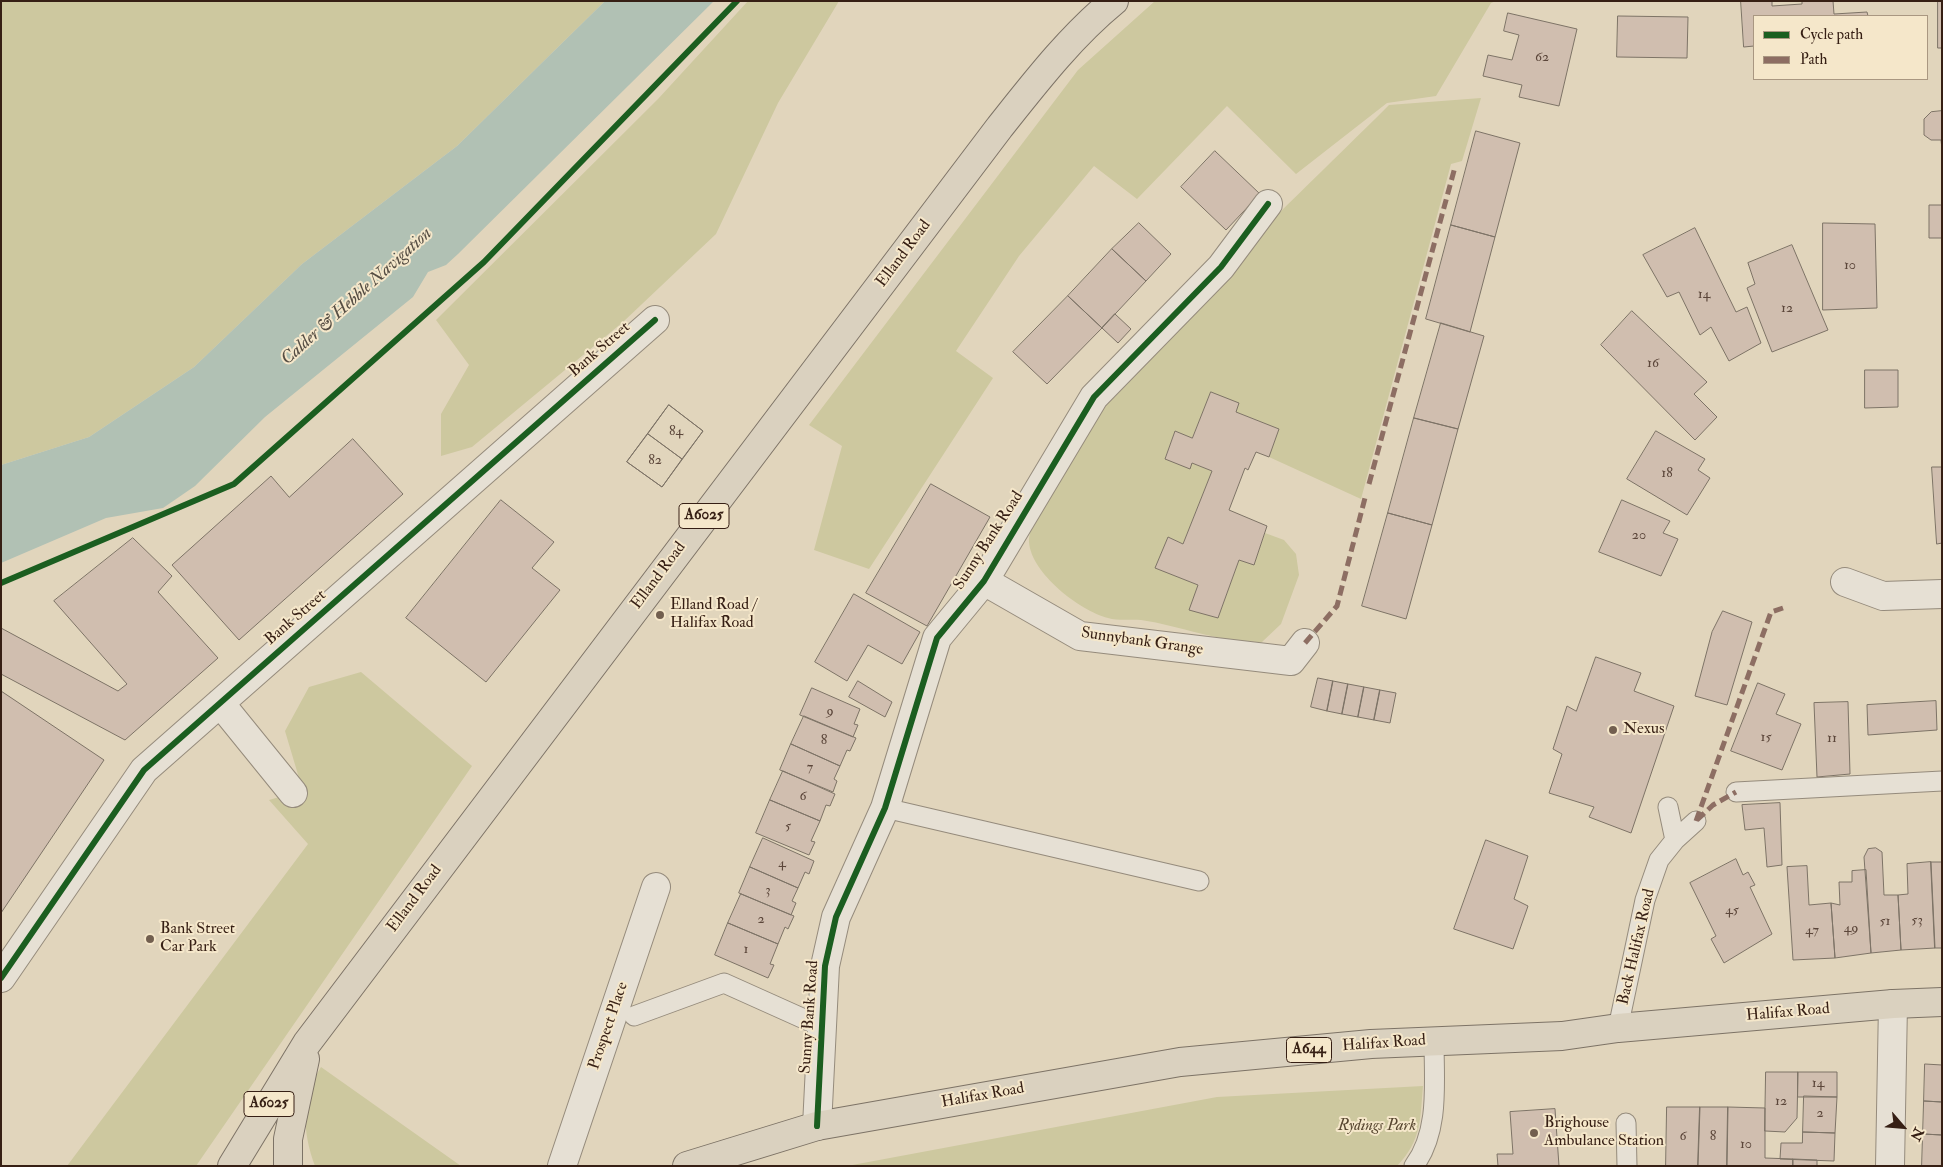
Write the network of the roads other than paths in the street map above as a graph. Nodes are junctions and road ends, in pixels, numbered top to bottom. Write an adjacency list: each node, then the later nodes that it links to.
1 (1114, 1): 25 (main road, Elland Road / A6025)
2 (1268, 204): 4 (street, Sunny Bank Road)
3 (655, 320): 8 (street, Bank Street)
4 (984, 581): 7 (street, Sunnybank Grange); 13 (street, Sunny Bank Road)
5 (1845, 582): 6 (street)
6 (1942, 594)
7 (1305, 643)
8 (220, 703): 11 (street); 18 (street, Bank Street)
9 (1942, 781): 10 (lane)
10 (1736, 792)
11 (293, 793)
12 (1668, 807): 15 (lane)
13 (885, 808): 16 (lane); 22 (street, Sunny Bank Road)
14 (1696, 821): 15 (lane, Back Halifax Road)
15 (1676, 840): 23 (lane, Back Halifax Road)
16 (1199, 881)
17 (656, 887): 30 (street, Prospect Place)
18 (1, 978)
19 (1942, 1002): 20 (main road, Halifax Road / A644)
20 (1893, 1004): 23 (main road, Halifax Road / A644); 34 (street)
21 (634, 1016): 22 (lane)
22 (822, 1027): 27 (street, Sunny Bank Road)
23 (1618, 1028): 24 (main road, Halifax Road / A644)
24 (1434, 1041): 27 (main road, Halifax Road / A644); 32 (lane)
25 (307, 1043): 28 (main road, A6025); 29 (main road, A6025)
26 (1626, 1123): 33 (lane)
27 (817, 1126): 31 (main road, Halifax Road / A644)
28 (232, 1166)
29 (288, 1166)
30 (562, 1166)
31 (687, 1166)
32 (1414, 1166)
33 (1627, 1166)
34 (1890, 1166)

